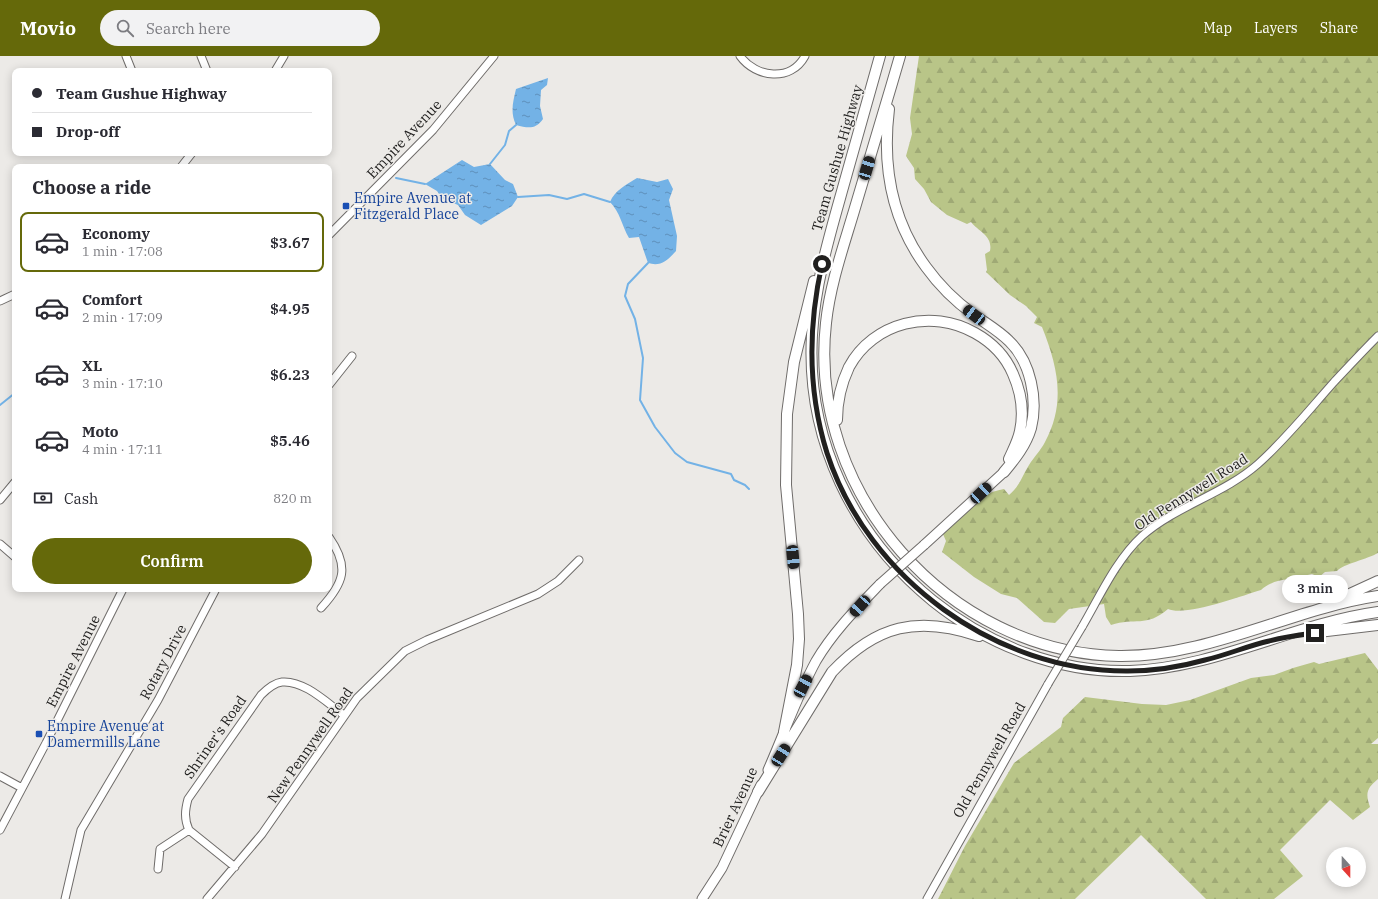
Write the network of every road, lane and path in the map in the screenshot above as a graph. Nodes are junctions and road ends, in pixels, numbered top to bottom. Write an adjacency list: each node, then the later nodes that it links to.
1 (126, 56): 9 (street)
2 (201, 56): 10 (street)
3 (284, 56): 11 (street)
4 (494, 56): 15 (street, Empire Avenue)
5 (740, 56): 6 (street)
6 (805, 56)
7 (880, 56): 16 (highway, Team Gushue Highway)
8 (900, 56): 12 (highway)
9 (131, 68)
10 (206, 68)
11 (277, 68)
12 (892, 82): 22 (highway); 23 (highway)
13 (190, 156): 14 (street)
14 (183, 164)
15 (332, 232)
16 (828, 237): 39 (highway, Team Gushue Highway); 41 (highway)
17 (12, 295): 18 (street)
18 (0, 300)
19 (1378, 336): 52 (street, Old Pennywell Road, bridge)
20 (352, 356): 21 (street)
21 (332, 381)
22 (838, 439): 23 (highway); 35 (highway)
23 (1004, 472): 41 (main road, Brier Avenue, bridge)
24 (12, 486): 25 (street)
25 (0, 500)
26 (332, 542): 34 (street)
27 (0, 544): 28 (street)
28 (12, 554)
29 (578, 560): 40 (street, New Pennywell Road)
30 (1378, 581): 35 (highway)
31 (122, 592): 43 (street, Empire Avenue)
32 (214, 592): 49 (street, Rotary Drive)
33 (1378, 596): 35 (highway)
34 (321, 608)
35 (1320, 608)
36 (1378, 612): 38 (highway, Team Gushue Highway)
37 (1378, 625): 38 (highway)
38 (1267, 641): 39 (highway, Team Gushue Highway)
39 (1005, 645): 44 (highway)
40 (344, 715): 46 (street, Shriner's Road); 47 (street, New Pennywell Road)
41 (784, 732): 44 (main road, Brier Avenue)
42 (0, 776): 43 (street)
43 (22, 788): 45 (street, Empire Avenue)
44 (758, 792): 51 (main road, Brier Avenue)
45 (0, 830)
46 (189, 830): 47 (street); 48 (street)
47 (235, 867): 50 (street, New Pennywell Road)
48 (158, 869)
49 (65, 899)
50 (207, 899)
51 (702, 899)
52 (927, 899)

